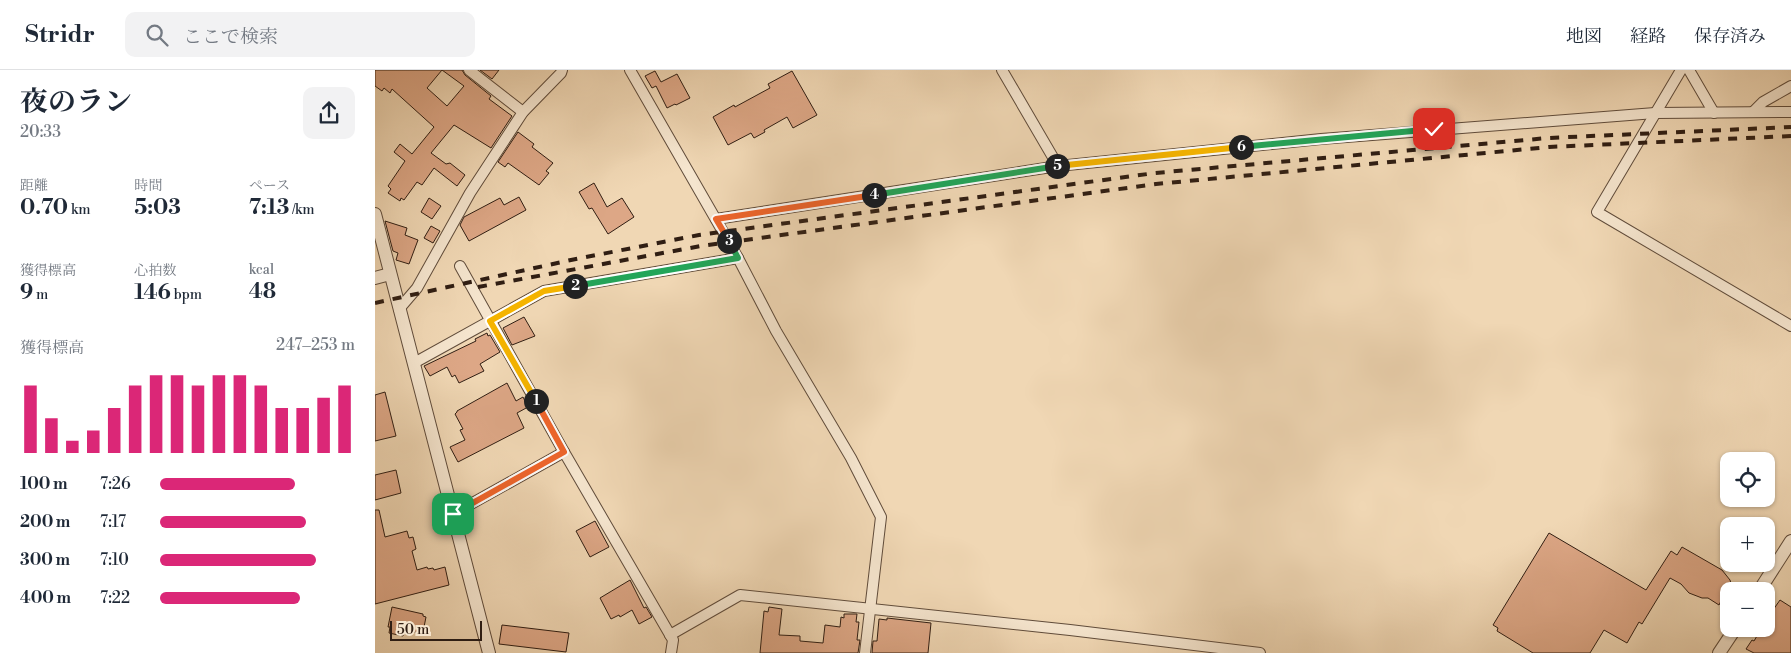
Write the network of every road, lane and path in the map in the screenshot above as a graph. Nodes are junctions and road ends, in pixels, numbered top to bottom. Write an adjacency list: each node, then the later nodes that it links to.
1 (469, 70): 8 (street)
2 (562, 70): 8 (street)
3 (630, 70): 15 (street)
4 (1002, 70): 13 (street)
5 (1681, 70): 12 (street)
6 (1689, 70): 11 (street)
7 (1791, 86): 9 (street)
8 (523, 112): 20 (street)
9 (1753, 112): 10 (street); 11 (street)
10 (1791, 112)
11 (1713, 113): 12 (street)
12 (1655, 114): 13 (street); 22 (street)
13 (1058, 166): 15 (street)
14 (375, 214): 18 (street)
15 (716, 219): 16 (street)
16 (738, 258): 21 (street); 28 (street)
17 (460, 266): 21 (street)
18 (390, 274): 19 (street); 20 (street)
19 (375, 278)
20 (399, 309): 23 (street)
21 (490, 321): 23 (street); 24 (street)
22 (1791, 326)
23 (414, 363): 25 (street)
24 (564, 452): 25 (street); 29 (street)
25 (453, 514): 31 (street)
26 (1791, 541): 27 (street)
27 (1765, 582)
28 (870, 608): 29 (street); 33 (street); 34 (street)
29 (670, 635): 32 (street)
30 (1730, 637): 35 (street)
31 (489, 653)
32 (671, 653)
33 (865, 653)
34 (1260, 653)
35 (1719, 653)

